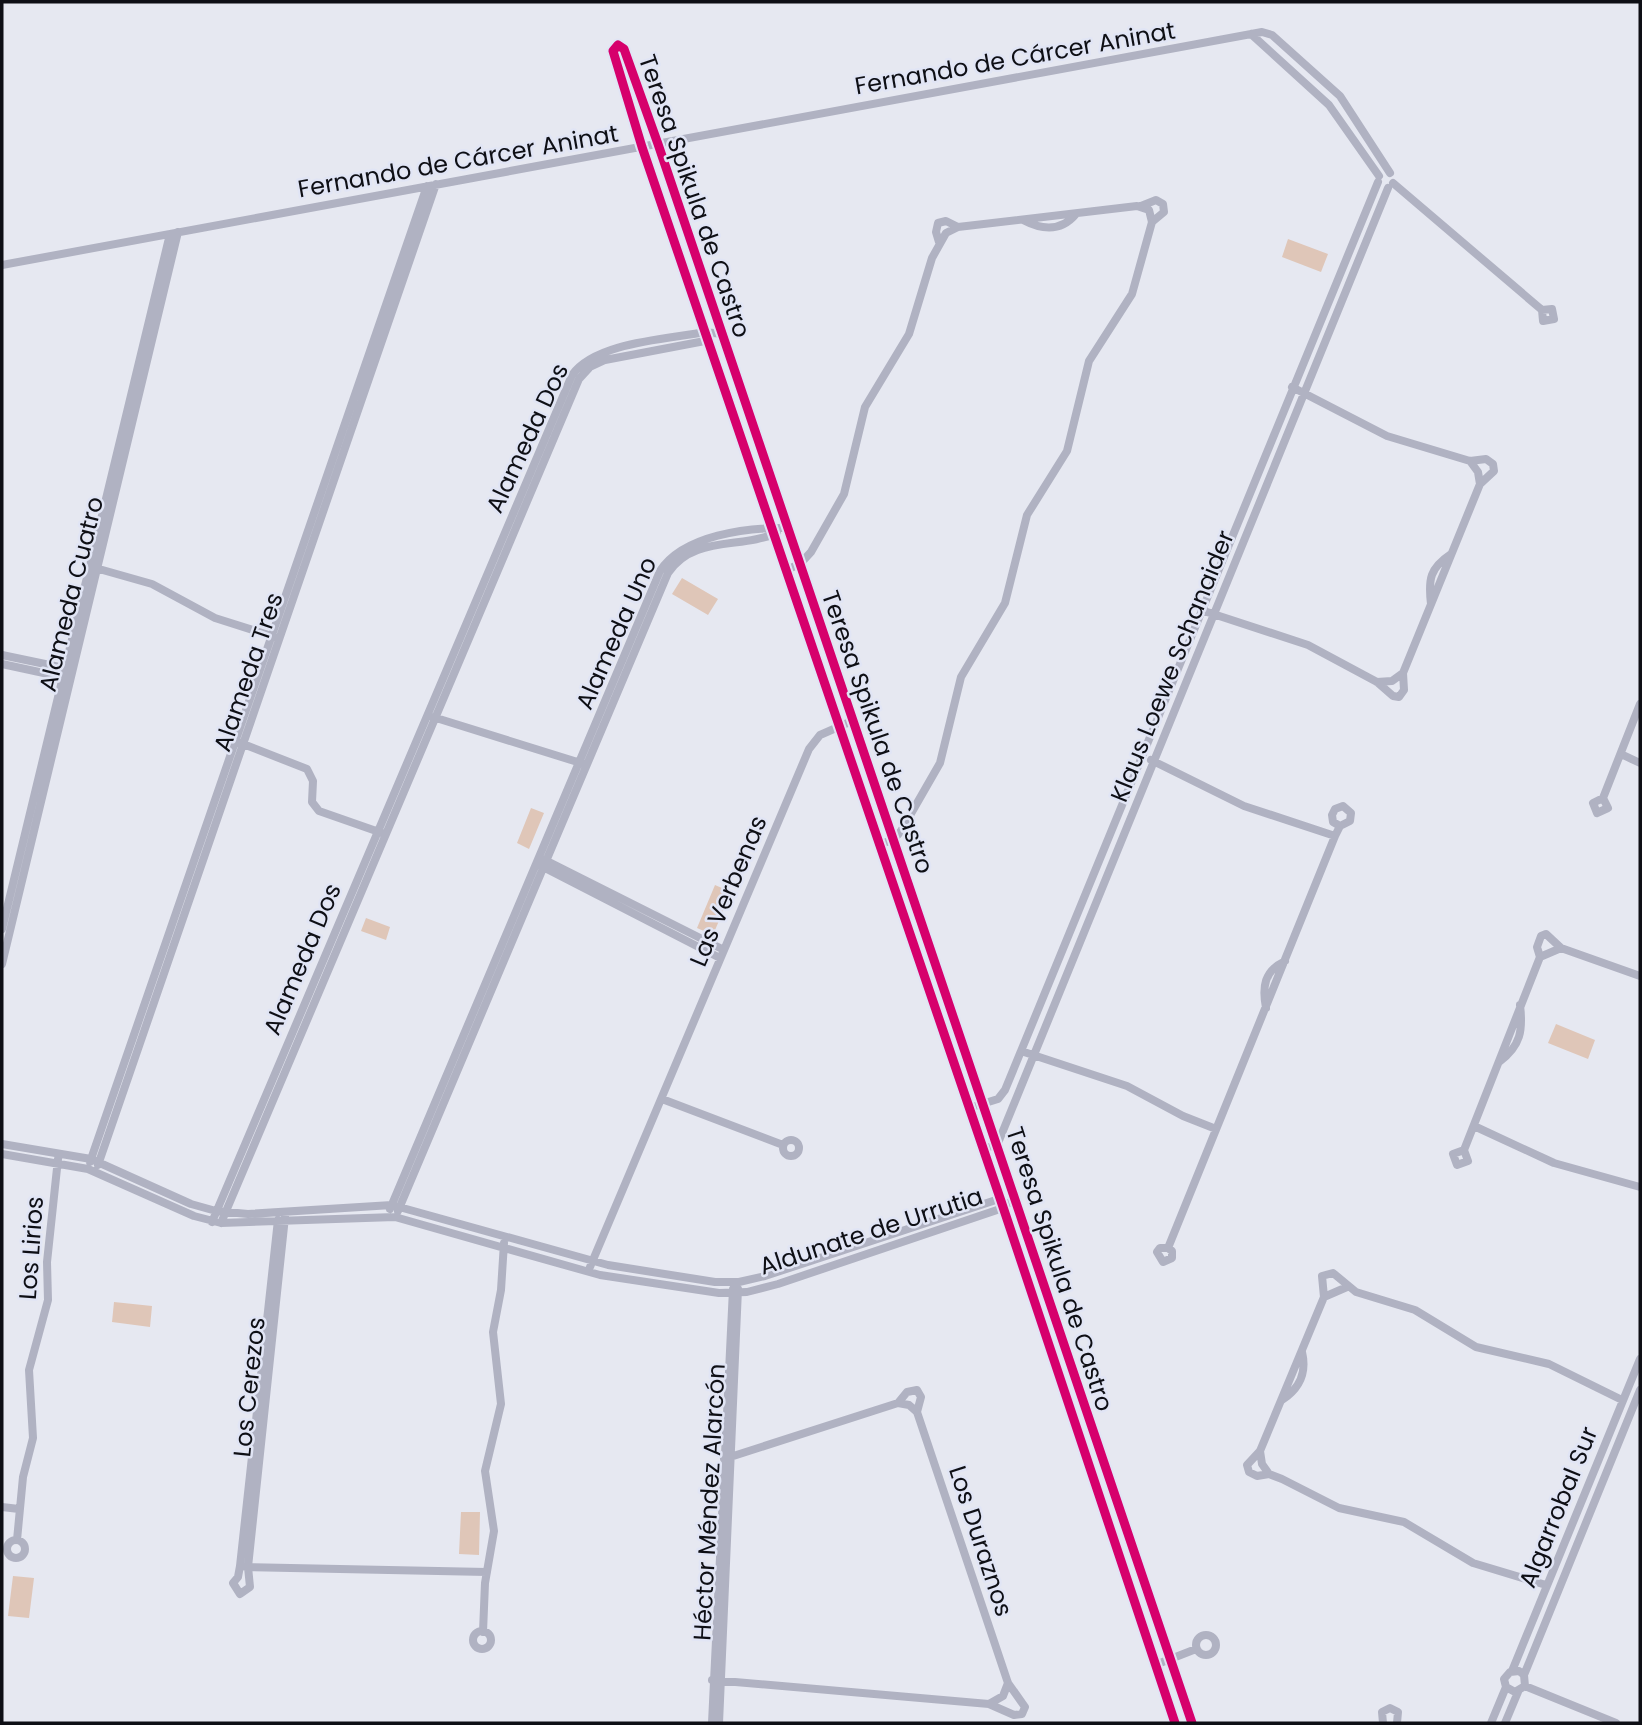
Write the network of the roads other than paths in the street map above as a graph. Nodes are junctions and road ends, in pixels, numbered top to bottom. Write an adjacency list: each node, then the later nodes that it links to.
1 (1251, 34): 2 (street, Fernando de Cárcer Aninat); 4 (street); 5 (street)
2 (657, 144): 3 (street, Fernando de Cárcer Aninat); 3 (street, Teresa Spikula de Castro); 13 (street, Teresa Spikula de Castro)
3 (642, 147): 6 (street, Fernando de Cárcer Aninat); 14 (street, Teresa Spikula de Castro)
4 (1390, 173): 5 (street); 7 (street)
5 (1378, 179): 7 (street); 15 (street, Klaus Loewe Schanaider)
6 (432, 185): 10 (street, Fernando de Cárcer Aninat); 26 (street, Alameda Tres)
7 (1391, 186): 12 (street); 16 (street, Klaus Loewe Schanaider)
8 (1141, 206): 9 (street); 9 (street); 21 (street)
9 (1152, 222): 46 (street)
10 (174, 233): 11 (street, Fernando de Cárcer Aninat); 22 (street, Alameda Cuatro)
11 (2, 265)
12 (1542, 310)
13 (722, 334): 14 (street, Alameda Dos); 19 (street, Teresa Spikula de Castro)
14 (707, 337): 20 (street, Teresa Spikula de Castro); 33 (street, Alameda Dos)
15 (1292, 387): 16 (street); 24 (street, Klaus Loewe Schanaider)
16 (1304, 393): 17 (street); 25 (street, Klaus Loewe Schanaider)
17 (1471, 461): 18 (street); 18 (street)
18 (1480, 484): 30 (street)
19 (788, 528): 20 (street, Alameda Uno); 21 (street, Teresa Spikula de Castro)
20 (772, 531): 23 (street, Teresa Spikula de Castro); 41 (street, Alameda Uno)
21 (800, 564): 23 (street); 34 (street, Teresa Spikula de Castro)
22 (93, 567): 26 (street); 29 (street, Alameda Cuatro)
23 (786, 570): 35 (street, Teresa Spikula de Castro)
24 (1201, 610): 25 (street); 38 (street, Klaus Loewe Schanaider)
25 (1213, 615): 31 (street); 39 (street, Klaus Loewe Schanaider)
26 (275, 638): 36 (street, Alameda Tres)
27 (2, 655): 29 (street)
28 (2, 664): 29 (street)
29 (67, 673): 50 (street, Alameda Cuatro); 54 (street, Alameda Cuatro)
30 (1403, 673): 31 (street); 31 (street)
31 (1377, 682)
32 (1640, 704): 37 (street)
33 (431, 716): 41 (street); 44 (street, Alameda Dos)
34 (852, 721): 35 (street, Las Verbenas); 46 (street, Teresa Spikula de Castro)
35 (839, 726): 47 (street, Teresa Spikula de Castro); 52 (street, Las Verbenas)
36 (239, 742): 44 (street); 72 (street, Alameda Tres)
37 (1621, 754): 40 (street); 42 (street)
38 (1142, 757): 39 (street); 57 (street, Klaus Loewe Schanaider)
39 (1153, 761): 45 (street); 58 (street, Klaus Loewe Schanaider)
40 (1640, 763)
41 (583, 764): 48 (street, Alameda Uno); 49 (street, Alameda Uno)
42 (1603, 798)
43 (1340, 826): 45 (street)
44 (381, 833): 81 (street, Alameda Dos)
45 (1335, 836): 64 (street)
46 (894, 839): 47 (street); 61 (street, Teresa Spikula de Castro)
47 (879, 845): 62 (street, Teresa Spikula de Castro)
48 (536, 860): 49 (street); 78 (street, Alameda Uno)
49 (546, 864): 52 (street); 78 (street, Alameda Uno)
50 (2, 929)
51 (1561, 948): 53 (street); 53 (street); 55 (street)
52 (722, 954): 60 (street, Las Verbenas)
53 (1540, 957): 56 (street)
54 (2, 964)
55 (1640, 976)
56 (1520, 1005): 59 (street); 59 (street)
57 (1021, 1051): 58 (street); 61 (street, Klaus Loewe Schanaider)
58 (1034, 1057): 64 (street); 65 (street, Klaus Loewe Schanaider)
59 (1499, 1062): 63 (street)
60 (662, 1098): 67 (street); 88 (street, Las Verbenas)
61 (984, 1103): 62 (street, Klaus Loewe Schanaider); 65 (street, Teresa Spikula de Castro)
62 (969, 1108): 68 (street, Teresa Spikula de Castro)
63 (1474, 1126): 69 (street); 75 (street)
64 (1216, 1129): 87 (street)
65 (998, 1143): 68 (street); 76 (street, Teresa Spikula de Castro)
66 (2, 1144): 70 (street, Aldunate de Urrutia)
67 (783, 1145)
68 (983, 1150): 77 (street, Teresa Spikula de Castro)
69 (1464, 1150)
70 (59, 1153): 72 (street, Aldunate de Urrutia); 73 (street, Los Lirios)
71 (2, 1154): 73 (street, Aldunate de Urrutia)
72 (95, 1161): 74 (street, Alameda Tres); 81 (street, Aldunate de Urrutia)
73 (57, 1163): 74 (street, Aldunate de Urrutia); 105 (street, Los Lirios)
74 (92, 1170): 84 (street, Aldunate de Urrutia)
75 (1640, 1187)
76 (1016, 1197): 77 (street, Aldunate de Urrutia); 79 (street, Aldunate de Urrutia); 101 (street, Teresa Spikula de Castro)
77 (1000, 1198): 79 (street, Teresa Spikula de Castro); 90 (street, Aldunate de Urrutia)
78 (396, 1206): 80 (street, Aldunate de Urrutia); 82 (street, Alameda Uno); 85 (street, Aldunate de Urrutia)
79 (1003, 1208): 92 (street, Aldunate de Urrutia); 102 (street, Teresa Spikula de Castro)
80 (282, 1211): 81 (street, Aldunate de Urrutia); 83 (street, Los Cerezos)
81 (221, 1212): 84 (street, Alameda Dos)
82 (391, 1217): 83 (street, Aldunate de Urrutia); 86 (street, Aldunate de Urrutia)
83 (281, 1222): 84 (street, Aldunate de Urrutia); 107 (street, Los Cerezos)
84 (217, 1223)
85 (505, 1236): 86 (street); 88 (street, Aldunate de Urrutia)
86 (503, 1247): 89 (street, Aldunate de Urrutia); 108 (street)
87 (1168, 1248)
88 (593, 1262): 89 (street, Las Verbenas); 90 (street, Aldunate de Urrutia)
89 (588, 1272): 92 (street, Aldunate de Urrutia)
90 (736, 1282): 92 (street, Héctor Méndez Alarcón)
91 (1347, 1287): 93 (street); 93 (street); 96 (street)
92 (735, 1293): 100 (street, Héctor Méndez Alarcón)
93 (1324, 1297): 99 (street)
94 (1640, 1359): 96 (street, Algarrobal Sur)
95 (1640, 1390): 117 (street, Algarrobal Sur)
96 (1622, 1400): 111 (street, Algarrobal Sur)
97 (898, 1403): 98 (street); 98 (street, Los Duraznos); 100 (street, Los Duraznos)
98 (917, 1412): 119 (street, Los Duraznos)
99 (1260, 1451): 103 (street); 103 (street)
100 (727, 1458): 118 (street, Héctor Méndez Alarcón)
101 (1106, 1468): 102 (street); 114 (street, Teresa Spikula de Castro)
102 (1091, 1473): 115 (street, Teresa Spikula de Castro)
103 (1269, 1474): 111 (street)
104 (2, 1507): 105 (street)
105 (19, 1509): 106 (street, Los Lirios)
106 (17, 1540)
107 (244, 1567): 108 (street); 109 (street, Los Cerezos); 110 (street, Los Cerezos)
108 (486, 1572): 112 (street)
109 (238, 1577): 110 (street); 110 (street)
110 (248, 1579)
111 (1546, 1586): 116 (street, Algarrobal Sur)
112 (483, 1632)
113 (1196, 1648): 114 (street)
114 (1171, 1660): 115 (street); 126 (street, Teresa Spikula de Castro)
115 (1155, 1665): 125 (street, Teresa Spikula de Castro)
116 (1512, 1671): 117 (street); 120 (street, Algarrobal Sur)
117 (1524, 1675): 121 (street)
118 (716, 1679): 122 (street, Los Duraznos); 123 (street, Héctor Méndez Alarcón); 124 (street, Héctor Méndez Alarcón)
119 (1008, 1683): 122 (street); 122 (street, Los Duraznos)
120 (1506, 1687): 121 (street); 129 (street)
121 (1521, 1689): 130 (street); 131 (street)
122 (989, 1704)
123 (712, 1723)
124 (719, 1723)
125 (1175, 1723)
126 (1192, 1723)
127 (1383, 1723): 128 (street)
128 (1400, 1723)
129 (1491, 1723)
130 (1505, 1723)
131 (1615, 1723)

